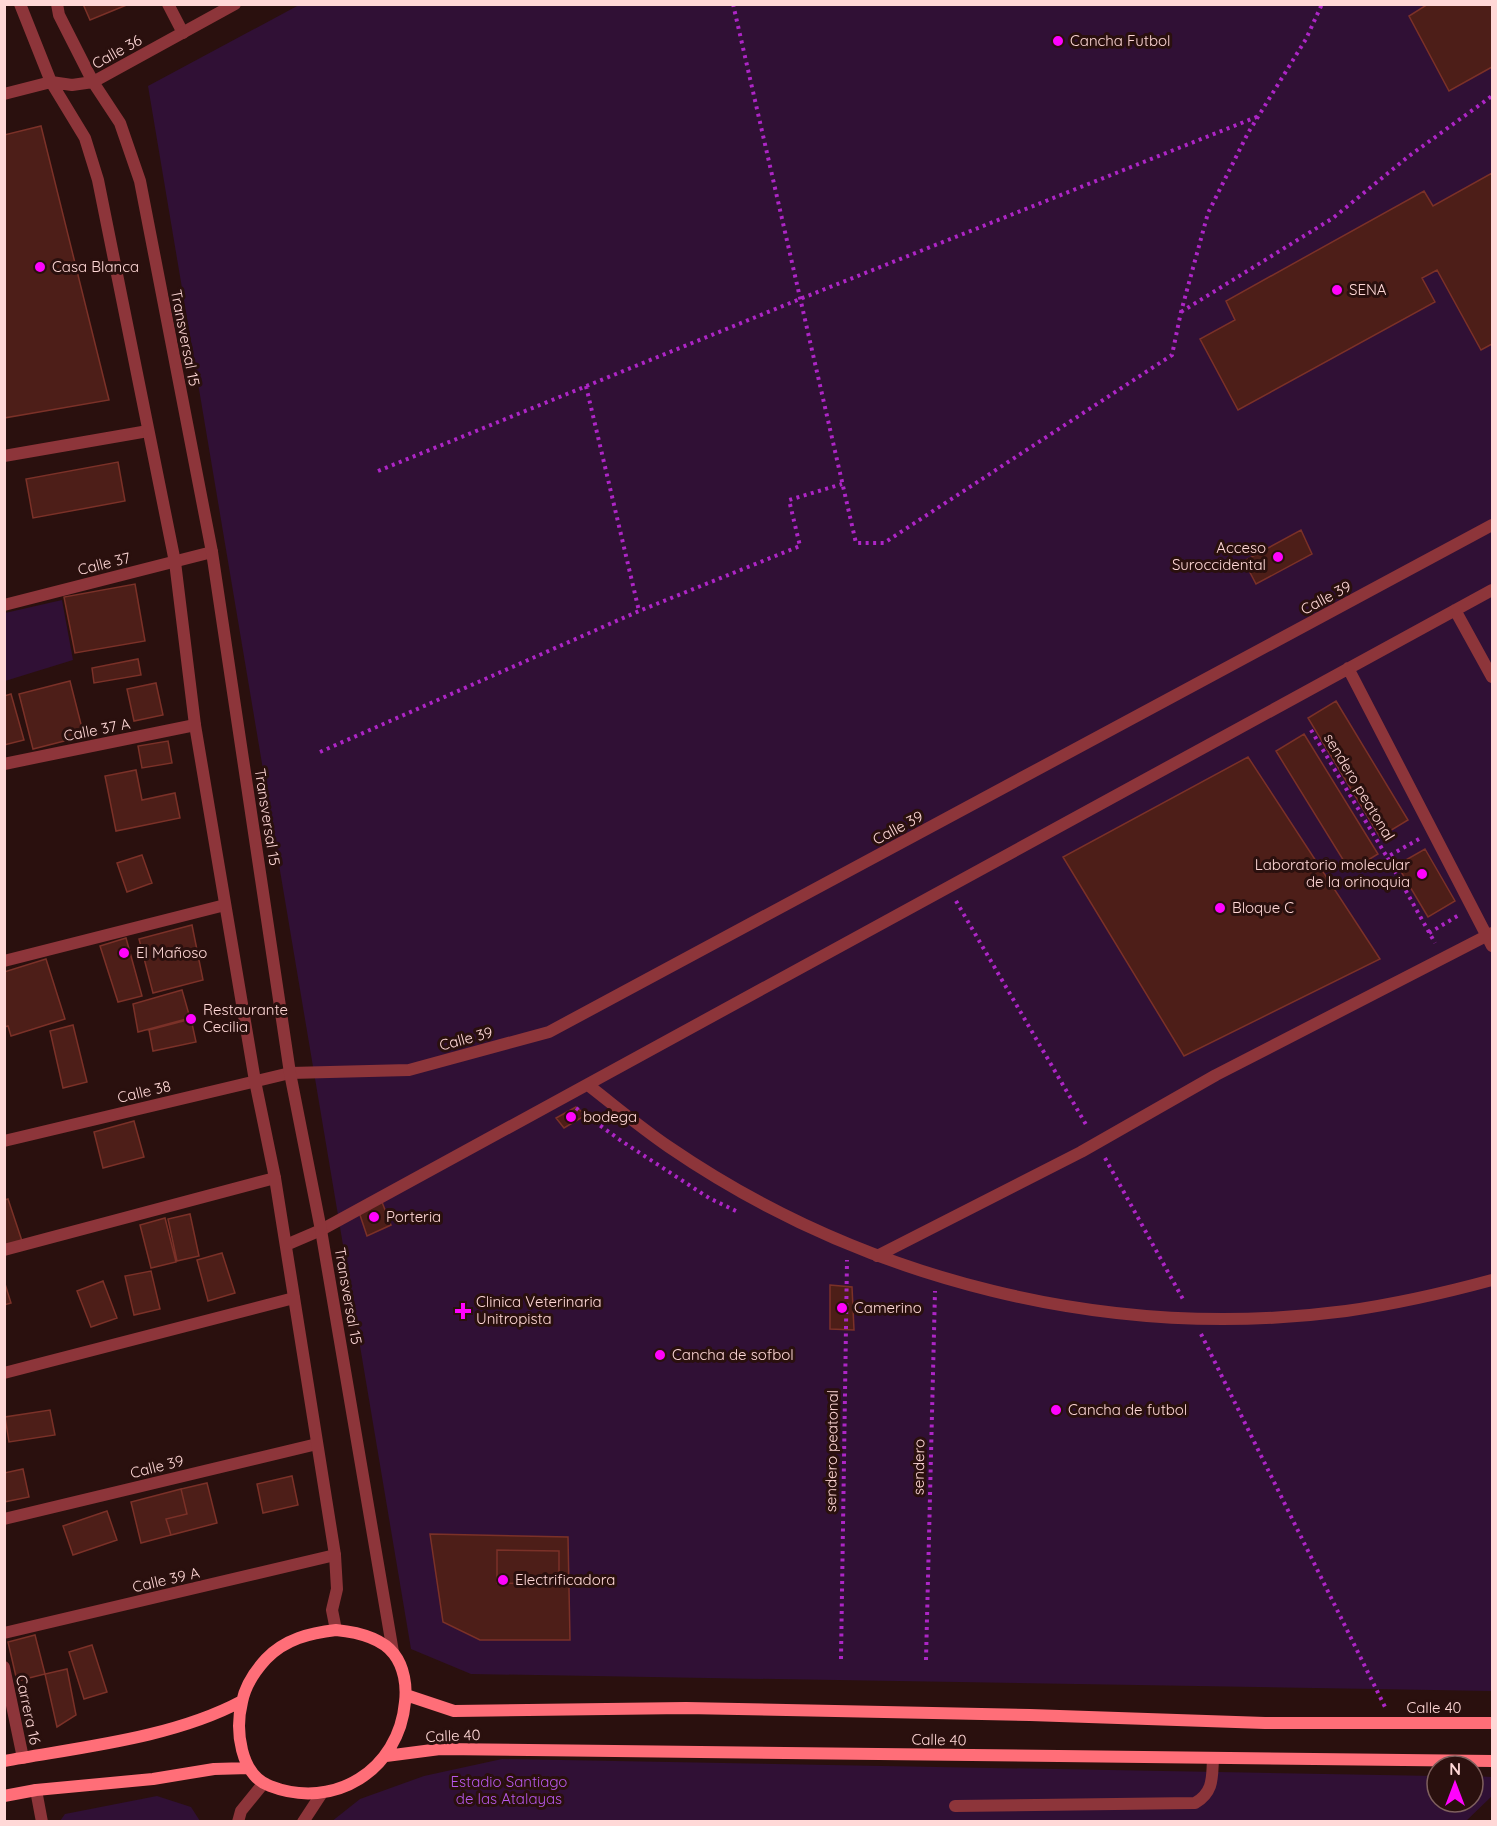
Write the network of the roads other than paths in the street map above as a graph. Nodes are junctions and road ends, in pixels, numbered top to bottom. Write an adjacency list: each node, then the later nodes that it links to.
1 (20, 4): 6 (street)
2 (57, 4): 7 (street, Transversal 15)
3 (168, 4): 5 (street)
4 (235, 4): 5 (street, Calle 36)
5 (183, 33): 7 (street, Calle 36)
6 (51, 82): 7 (street, Calle 36); 8 (street, Calle 36); 9 (street)
7 (93, 82): 12 (street, Transversal 15)
8 (4, 94)
9 (148, 431): 10 (street); 13 (street)
10 (4, 456)
11 (1492, 525): 24 (street, Calle 39)
12 (212, 552): 13 (street, Calle 37); 24 (street, Transversal 15)
13 (175, 562): 15 (street, Calle 37); 19 (street)
14 (1492, 590): 16 (street)
15 (4, 604)
16 (1455, 610): 17 (street); 18 (street)
17 (1348, 668): 22 (street); 26 (street)
18 (1492, 677)
19 (195, 725): 20 (street, Calle 37 A); 21 (street)
20 (4, 764)
21 (225, 905): 23 (street); 25 (street)
22 (1491, 938): 32 (street)
23 (4, 961)
24 (290, 1073): 25 (street, Calle 38); 29 (street, Transversal 15)
25 (255, 1081): 27 (street, Calle 38); 28 (street)
26 (588, 1085): 29 (street); 32 (street)
27 (4, 1141)
28 (275, 1178): 30 (street); 31 (street)
29 (321, 1230): 30 (street); 41 (street, Transversal 15)
30 (286, 1245): 34 (street)
31 (4, 1250)
32 (877, 1256): 33 (street)
33 (1492, 1280)
34 (294, 1298): 35 (street); 36 (street)
35 (4, 1373)
36 (317, 1444): 37 (street, Calle 39); 38 (street)
37 (4, 1520)
38 (335, 1555): 39 (street); 40 (street, Calle 39 A)
39 (336, 1630): 41 (main road); 44 (main road)
40 (4, 1634)
41 (393, 1652): 43 (main road)
42 (4, 1668): 47 (street, Carrera 16)
43 (406, 1695): 45 (main road, Calle 40); 46 (main road)
44 (242, 1701): 47 (main road); 51 (main road)
45 (1492, 1723)
46 (386, 1755): 48 (main road, Calle 40); 54 (main road)
47 (23, 1758): 49 (main road)
48 (1213, 1758): 50 (main road, Calle 40); 56 (street)
49 (4, 1761)
50 (1492, 1761)
51 (249, 1768): 52 (main road); 53 (main road)
52 (263, 1784): 54 (main road); 58 (street)
53 (36, 1790): 55 (main road); 57 (street)
54 (322, 1793): 59 (street)
55 (4, 1796)
56 (955, 1806)
57 (42, 1821)
58 (238, 1821)
59 (303, 1821)

